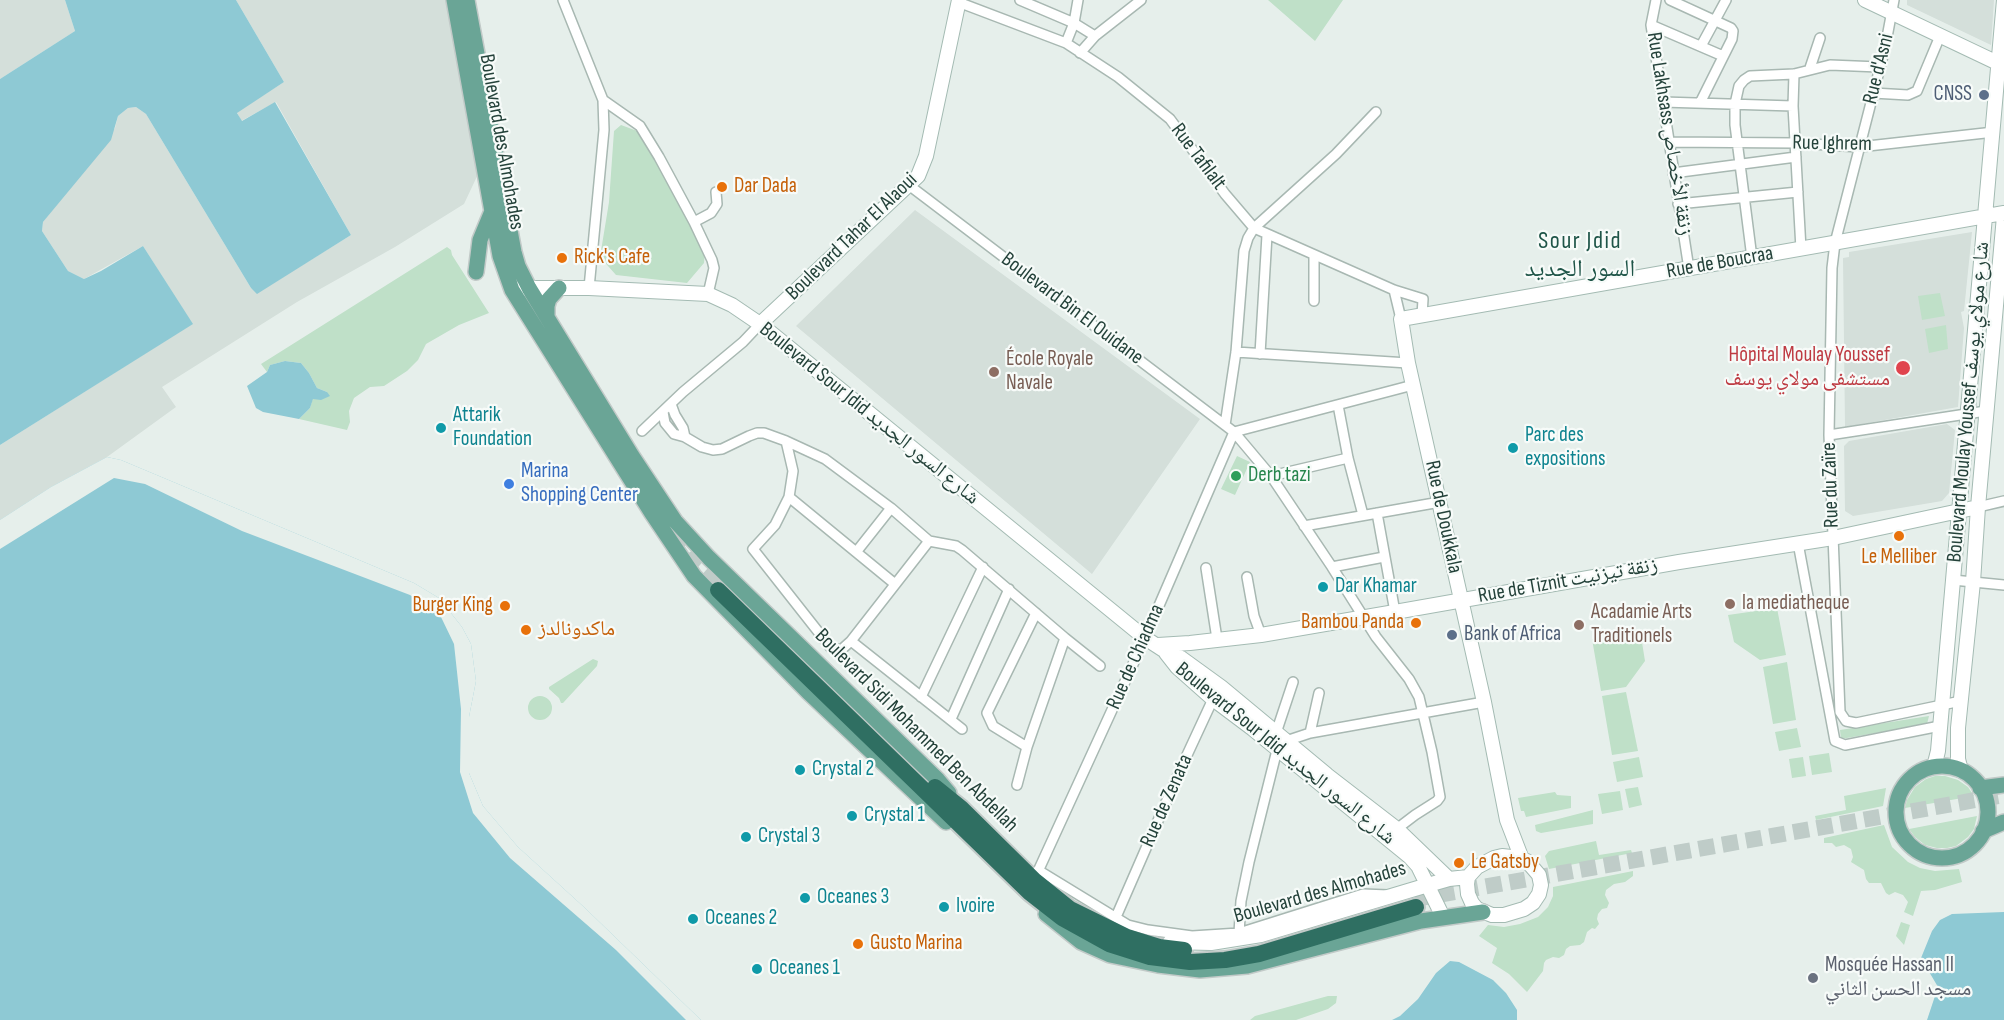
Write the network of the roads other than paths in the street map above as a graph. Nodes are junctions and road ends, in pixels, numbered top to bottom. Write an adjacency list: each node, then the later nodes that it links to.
1 (563, 0): 28 (street)
2 (1020, 0): 14 (street)
3 (1078, 0): 14 (street)
4 (1141, 0): 16 (street)
5 (1656, 0): 15 (street, Rue Lakhsass زنقة الأخصاص)
6 (1670, 0): 13 (street)
7 (1726, 0): 13 (street)
8 (1865, 0): 12 (street)
9 (2004, 0): 23 (street, Boulevard Moulay Youssef شارع مولاي يوسف)
10 (958, 1): 19 (street, Rue Tafilalt); 42 (street, Boulevard Tahar El Alaoui)
11 (461, 7): 47 (main road, Boulevard des Almohades); 59 (main road, Boulevard des Almohades)
12 (1893, 7): 17 (street); 24 (street, Rue d'Asni)
13 (1715, 21): 20 (street); 22 (street)
14 (1074, 22): 16 (street); 19 (street)
15 (1651, 24): 20 (street); 29 (street, Rue Lakhsass زنقة الأخصاص)
16 (1095, 36): 21 (street)
17 (1940, 36): 23 (street); 27 (street)
18 (1820, 38): 25 (street)
19 (1066, 43): 21 (street, Rue Tafilalt)
20 (1701, 46): 22 (street)
21 (1080, 53): 51 (street, Rue Tafilalt)
22 (1723, 56): 30 (street)
23 (2001, 65): 34 (street, Boulevard Moulay Youssef شارع مولاي يوسف)
24 (1879, 67): 25 (street); 27 (street, Rue d'Asni)
25 (1810, 68): 26 (street)
26 (1794, 74): 31 (street); 32 (street)
27 (1874, 93): 38 (street, Rue d'Asni)
28 (603, 100): 50 (street); 61 (street)
29 (1663, 102): 30 (street); 35 (street, Rue Lakhsass زنقة الأخصاص)
30 (1700, 103): 31 (street)
31 (1735, 104): 32 (street); 37 (street)
32 (1792, 106): 36 (street)
33 (1376, 112): 51 (street)
34 (1994, 132): 38 (street, Rue Ighrem); 49 (street, Boulevard Moulay Youssef شارع مولاي يوسف)
35 (1669, 142): 37 (street, Rue Ighrem); 41 (street, Rue Lakhsass زنقة الأخصاص)
36 (1795, 142): 37 (street, Rue Ighrem); 38 (street, Rue Ighrem); 39 (street)
37 (1736, 143): 40 (street)
38 (1859, 147): 53 (street, Rue d'Asni)
39 (1796, 157): 40 (street); 44 (street)
40 (1738, 164): 41 (street); 45 (street)
41 (1673, 173): 46 (street, Rue Lakhsass زنقة الأخصاص)
42 (910, 186): 69 (street, Boulevard Tahar El Alaoui); 81 (street, Boulevard Bin El Ouidane)
43 (716, 192): 50 (street)
44 (1798, 192): 45 (street); 54 (street)
45 (1743, 196): 46 (street); 56 (street)
46 (1678, 204): 57 (street, Rue Lakhsass زنقة الأخصاص)
47 (492, 211): 58 (main road); 62 (main road, Boulevard des Almohades)
48 (2004, 215): 49 (street, Rue de Boucraa); 71 (street, Boulevard Moulay Youssef شارع مولاي يوسف)
49 (1986, 216): 53 (street, Rue de Boucraa); 70 (street, Boulevard Moulay Youssef شارع مولاي يوسف)
50 (694, 222): 64 (street)
51 (1254, 228): 52 (street, Rue Tafilalt); 72 (street)
52 (1268, 234): 55 (street, Rue Tafilalt); 73 (street)
53 (1836, 243): 54 (street, Rue de Boucraa); 84 (street, Rue du Zaïre)
54 (1801, 249): 56 (street, Rue de Boucraa)
55 (1314, 255): 63 (street, Rue Tafilalt); 65 (street)
56 (1752, 258): 57 (street, Rue de Boucraa)
57 (1689, 269): 66 (street, Rue de Boucraa)
58 (476, 272)
59 (529, 288): 60 (street, Boulevard Sour Jdid شارع السور الجديد); 62 (street, Boulevard Sour Jdid شارع السور الجديد); 67 (main road, Boulevard Sidi Mohammed Ben Abdellah)
60 (559, 288): 61 (street, Boulevard Sour Jdid شارع السور الجديد); 67 (main road)
61 (589, 288): 64 (street, Boulevard Sour Jdid شارع السور الجديد)
62 (512, 290): 108 (main road, Boulevard Sidi Mohammed Ben Abdellah)
63 (1394, 290): 66 (street, Rue Tafilalt); 68 (street)
64 (708, 294): 69 (street, Boulevard Sour Jdid شارع السور الجديد)
65 (1314, 301)
66 (1422, 316): 68 (street, Rue de Boucraa)
67 (547, 317): 103 (main road, Boulevard Sidi Mohammed Ben Abdellah)
68 (1401, 319): 74 (street, Rue de Doukkala)
69 (760, 324): 76 (street); 123 (street, Boulevard Sour Jdid شارع السور الجديد)
70 (1976, 327): 71 (street); 80 (street, Boulevard Moulay Youssef شارع مولاي يوسف)
71 (1994, 329): 78 (street, Boulevard Moulay Youssef شارع مولاي يوسف)
72 (1236, 352): 73 (street); 81 (street)
73 (1260, 354): 74 (street)
74 (1408, 363): 75 (street, Rue de Doukkala)
75 (1413, 386): 77 (street); 91 (street, Rue de Doukkala)
76 (671, 404): 79 (street); 85 (street)
77 (1338, 405): 83 (street); 87 (street)
78 (1986, 411): 80 (street); 92 (street, Boulevard Moulay Youssef شارع مولاي يوسف)
79 (663, 412): 82 (street); 85 (street)
80 (1968, 413): 84 (street); 94 (street, Boulevard Moulay Youssef شارع مولاي يوسف)
81 (1225, 425): 83 (street, Boulevard Bin El Ouidane)
82 (642, 431)
83 (1234, 432): 88 (street, Boulevard Bin El Ouidane); 123 (street, Rue de Chiadma)
84 (1829, 435): 98 (street, Rue du Zaïre)
85 (685, 437): 86 (street)
86 (786, 441): 89 (street); 93 (street)
87 (1348, 458): 88 (street); 96 (street)
88 (1271, 476): 97 (street, Boulevard Bin El Ouidane)
89 (789, 497): 101 (street); 122 (street)
90 (2004, 501): 92 (street)
91 (1440, 502): 95 (street); 115 (street, Rue de Doukkala)
92 (1978, 507): 94 (street, Rue de Tiznit زنقة تيزنيت); 110 (street, Boulevard Moulay Youssef شارع مولاي يوسف)
93 (891, 508): 99 (street); 101 (street)
94 (1958, 512): 98 (street, Rue de Tiznit زنقة تيزنيت); 109 (street, Boulevard Moulay Youssef شارع مولاي يوسف)
95 (1377, 513): 96 (street); 102 (street)
96 (1363, 515): 97 (street)
97 (1304, 526): 105 (street, Boulevard Bin El Ouidane)
98 (1833, 538): 100 (street, Rue de Tiznit زنقة تيزنيت); 131 (street, Rue du Zaïre)
99 (929, 541): 104 (street); 111 (street)
100 (1798, 543): 115 (street, Rue de Tiznit زنقة تيزنيت); 134 (street)
101 (857, 551): 111 (street)
102 (1384, 557): 105 (street); 116 (street)
103 (712, 561): 108 (main road); 144 (main road, Boulevard Sidi Mohammed Ben Abdellah)
104 (983, 567): 114 (street); 128 (street)
105 (1332, 567): 118 (street, Boulevard Bin El Ouidane)
106 (1206, 568): 121 (street)
107 (1247, 577): 119 (street)
108 (696, 579): 160 (main road, Boulevard Sidi Mohammed Ben Abdellah)
109 (1953, 580): 110 (street); 131 (street, Boulevard Moulay Youssef شارع مولاي يوسف)
110 (1973, 582): 112 (street); 129 (street, Boulevard Moulay Youssef شارع مولاي يوسف)
111 (895, 584): 122 (street)
112 (2004, 585)
113 (722, 587): 144 (highway)
114 (1009, 589): 117 (street); 133 (street)
115 (1460, 600): 116 (street, Rue de Tiznit زنقة تيزنيت); 130 (street, Rue de Doukkala)
116 (1395, 612): 118 (street, Rue de Tiznit زنقة تيزنيت)
117 (1036, 613): 120 (street); 138 (street)
118 (1363, 617): 119 (street, Rue de Tiznit زنقة تيزنيت); 132 (street, Boulevard Bin El Ouidane)
119 (1261, 634): 121 (street, Rue de Tiznit زنقة تيزنيت)
120 (1065, 638): 124 (street); 138 (street)
121 (1216, 639): 123 (street, Rue de Tiznit زنقة تيزنيت)
122 (851, 641): 128 (street)
123 (1155, 645): 126 (street, Boulevard Sour Jdid شارع السور الجديد); 151 (street, Rue de Chiadma)
124 (1100, 666)
125 (1293, 682): 137 (street)
126 (1217, 693): 137 (street, Boulevard Sour Jdid شارع السور الجديد); 158 (street, Rue de Zenata)
127 (1319, 693): 136 (street)
128 (921, 697): 133 (street)
129 (1961, 701): 131 (street); 140 (street, Boulevard Moulay Youssef شارع مولاي يوسف)
130 (1484, 702): 132 (street); 145 (street, Rue de Doukkala)
131 (1942, 705): 134 (street, Boulevard Moulay Youssef شارع مولاي يوسف)
132 (1423, 712): 136 (street); 148 (street, Boulevard Bin El Ouidane)
133 (951, 719): 135 (street)
134 (1940, 726): 139 (street, Boulevard Moulay Youssef شارع مولاي يوسف)
135 (962, 729)
136 (1310, 733): 137 (street)
137 (1280, 741): 148 (street, Boulevard Sour Jdid شارع السور الجديد); 159 (street)
138 (1027, 747): 141 (street)
139 (1934, 767): 140 (main road); 147 (main road)
140 (1961, 771): 143 (main road)
141 (1017, 785)
142 (2004, 785): 143 (main road)
143 (1980, 788): 147 (main road)
144 (956, 812): 151 (highway, Boulevard Sidi Mohammed Ben Abdellah); 160 (highway, Boulevard Sidi Mohammed Ben Abdellah)
145 (1508, 820): 149 (street, Rue de Doukkala); 150 (street, Rue de Doukkala)
146 (2004, 822): 147 (main road)
147 (1983, 831)
148 (1392, 834): 153 (street, Boulevard Sour Jdid شارع السور الجديد); 154 (street, Boulevard Sour Jdid شارع السور الجديد)
149 (1494, 858): 150 (street); 152 (street)
150 (1522, 859): 156 (street)
151 (1036, 875): 158 (highway, Boulevard Sidi Mohammed Ben Abdellah)
152 (1468, 878): 153 (street, Boulevard des Almohades); 156 (street)
153 (1449, 879): 154 (street, Boulevard des Almohades)
154 (1428, 885): 155 (street, Boulevard des Almohades); 157 (street, Boulevard Sour Jdid شارع السور الجديد)
155 (1390, 896): 158 (street, Boulevard des Almohades); 159 (street)
156 (1483, 912): 157 (main road)
157 (1443, 917): 160 (main road)
158 (1114, 924): 159 (street); 160 (highway, Boulevard Sidi Mohammed Ben Abdellah)
159 (1239, 933)
160 (1165, 963)

